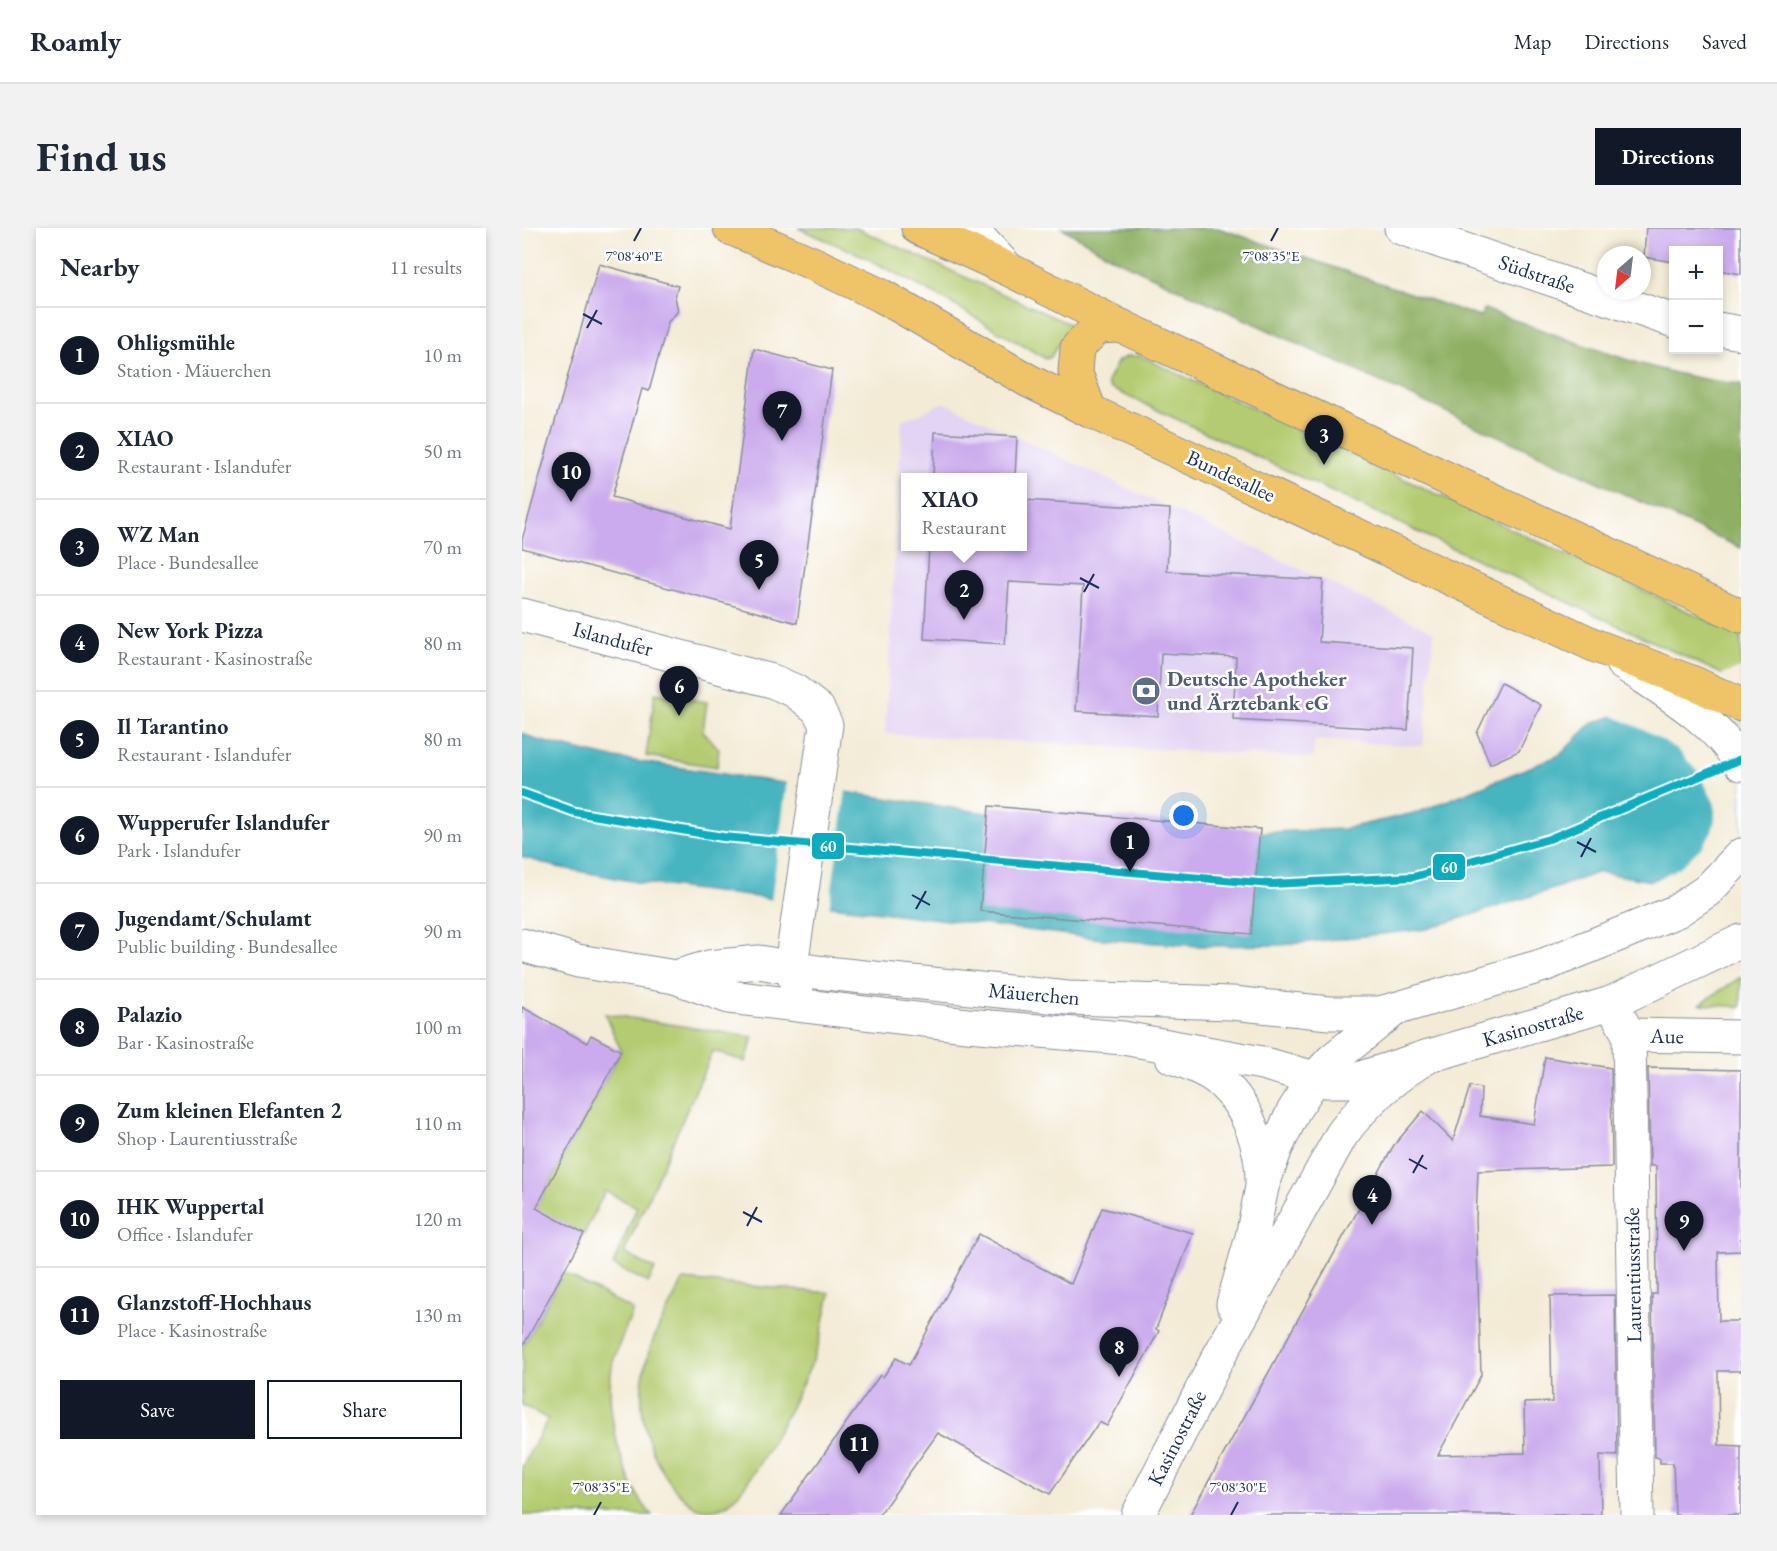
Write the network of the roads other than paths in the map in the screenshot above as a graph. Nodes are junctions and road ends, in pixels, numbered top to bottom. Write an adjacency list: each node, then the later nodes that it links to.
1 (730, 228): 10 (main road, Bundesallee)
2 (918, 228): 5 (main road)
3 (970, 228): 5 (street)
4 (1401, 228): 6 (street, Südstraße)
5 (1008, 269): 7 (main road)
6 (1669, 319)
7 (1121, 326): 10 (main road); 12 (main road)
8 (1723, 330): 9 (street)
9 (1741, 333)
10 (1090, 411): 13 (main road, Bundesallee)
11 (522, 615): 19 (street, Islandufer)
12 (1741, 615)
13 (1680, 688): 14 (main road, Bundesallee); 15 (street)
14 (1741, 705)
15 (1741, 764)
16 (1741, 855): 24 (street)
17 (1741, 940): 21 (street, Kasinostraße)
18 (522, 945): 20 (street, Mäuerchen)
19 (791, 966): 20 (street, Mäuerchen); 22 (street); 23 (street, Mäuerchen)
20 (675, 977): 22 (street, Mäuerchen)
21 (1611, 1003): 25 (street, Aue); 28 (street, Kasinostraße)
22 (804, 1006): 27 (street, Mäuerchen)
23 (1277, 1006): 24 (street, Mäuerchen); 29 (street)
24 (1395, 1009): 29 (street)
25 (1629, 1035): 26 (street, Aue); 35 (street, Laurentiusstraße)
26 (1741, 1037)
27 (1123, 1038): 30 (street, Mäuerchen); 32 (street, Mäuerchen)
28 (1429, 1056): 29 (street, Mäuerchen); 31 (street, Kasinostraße)
29 (1347, 1066): 30 (street, Mäuerchen); 31 (street, Kasinostraße)
30 (1315, 1078): 32 (street, Kasinostraße)
31 (1342, 1134): 33 (street, Kasinostraße)
32 (1262, 1187): 33 (street, Kasinostraße)
33 (1217, 1360): 34 (street, Kasinostraße)
34 (1138, 1515)
35 (1637, 1515)

